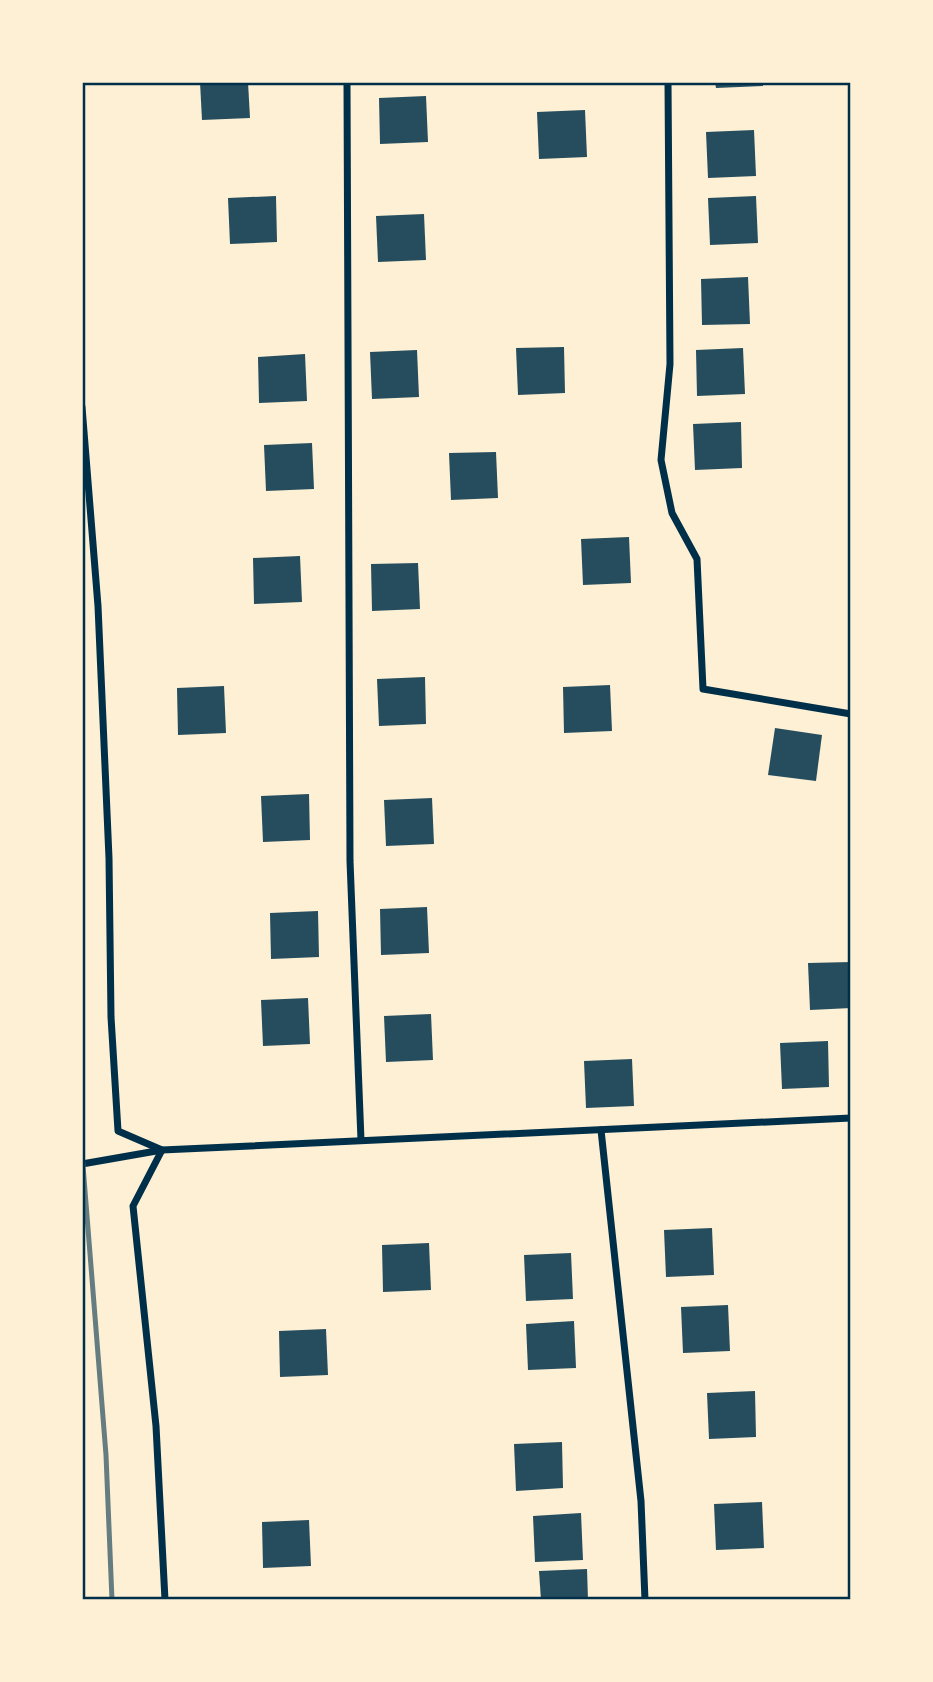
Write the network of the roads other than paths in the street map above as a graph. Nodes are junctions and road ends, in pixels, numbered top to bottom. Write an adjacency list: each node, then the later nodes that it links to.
1 (346, 82): 7 (street)
2 (668, 82): 4 (street)
3 (82, 408): 8 (street)
4 (851, 714)
5 (851, 1118): 6 (street)
6 (601, 1130): 7 (street); 11 (street)
7 (361, 1140): 8 (street)
8 (162, 1150): 9 (street); 10 (street)
9 (82, 1164)
10 (165, 1600)
11 (645, 1600)

